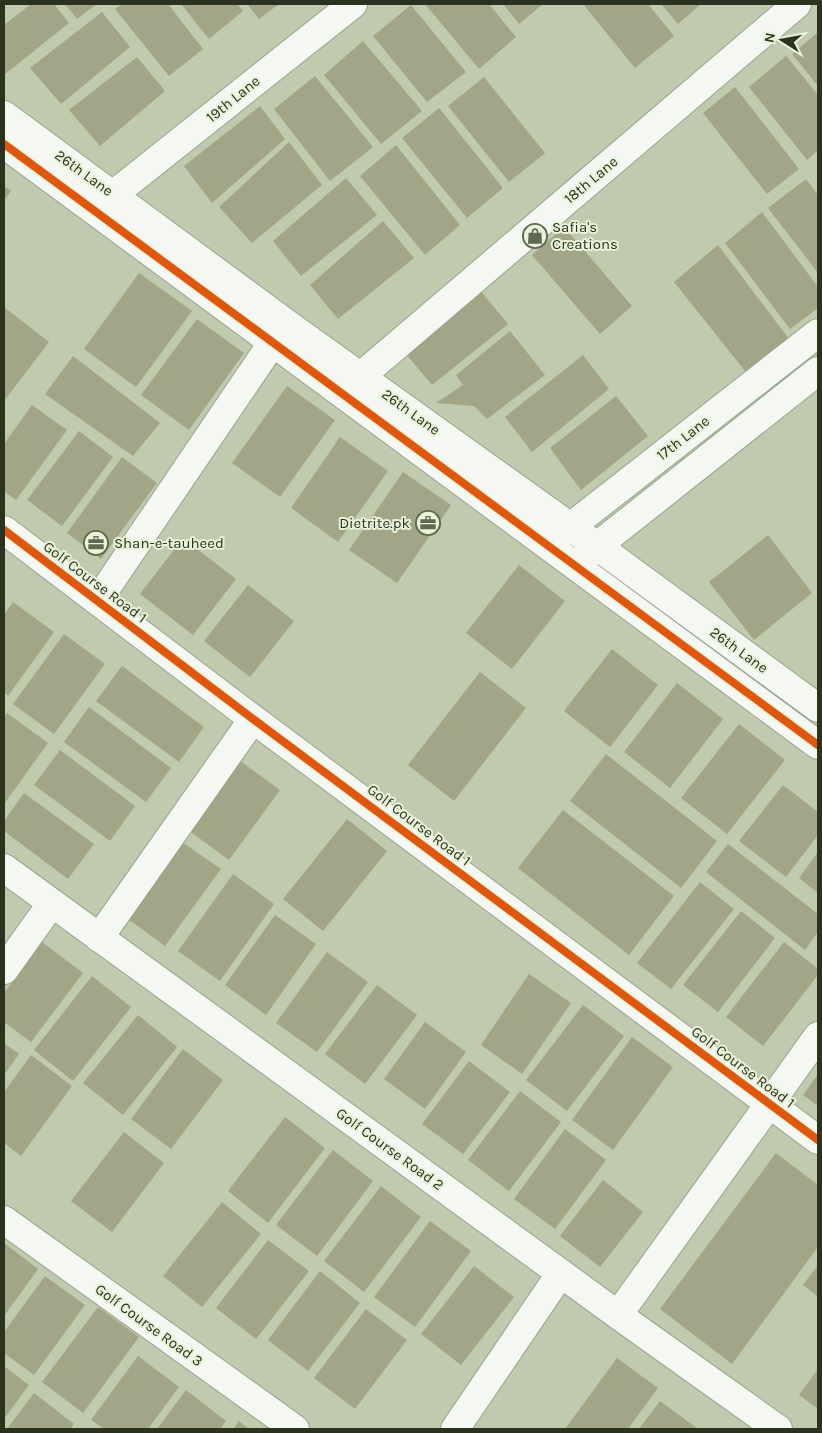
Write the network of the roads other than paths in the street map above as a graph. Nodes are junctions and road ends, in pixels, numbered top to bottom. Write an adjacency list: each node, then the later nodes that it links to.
1 (353, 4): 5 (street, 19th Lane)
2 (797, 4): 9 (street, 18th Lane)
3 (4, 115): 5 (street, 26th Lane)
4 (4, 144): 7 (street)
5 (114, 194): 9 (street, 26th Lane)
6 (818, 333): 10 (street, 17th Lane)
7 (273, 342): 12 (street); 15 (street)
8 (818, 371): 13 (street, 17th Lane)
9 (361, 376): 10 (street, 26th Lane)
10 (568, 527): 12 (street, 17th Lane); 13 (street, 26th Lane)
11 (4, 530): 15 (street, Golf Course Road 1)
12 (548, 544): 14 (street)
13 (597, 546): 14 (street, 17th Lane); 16 (street, 26th Lane)
14 (577, 566): 18 (street)
15 (98, 600): 17 (street, Golf Course Road 1)
16 (818, 708)
17 (253, 719): 21 (street); 24 (street, Golf Course Road 1)
18 (818, 745)
19 (4, 868): 20 (street, Golf Course Road 2)
20 (52, 903): 21 (street, Golf Course Road 2); 22 (street)
21 (99, 938): 27 (street, Golf Course Road 2)
22 (4, 970)
23 (818, 1036): 24 (street)
24 (770, 1104): 25 (street, Golf Course Road 1); 28 (street)
25 (818, 1140)
26 (4, 1220): 29 (street, Golf Course Road 3)
27 (561, 1273): 28 (street, Golf Course Road 2); 30 (street)
28 (618, 1316): 31 (street, Golf Course Road 2)
29 (295, 1429)
30 (455, 1429)
31 (778, 1429)

